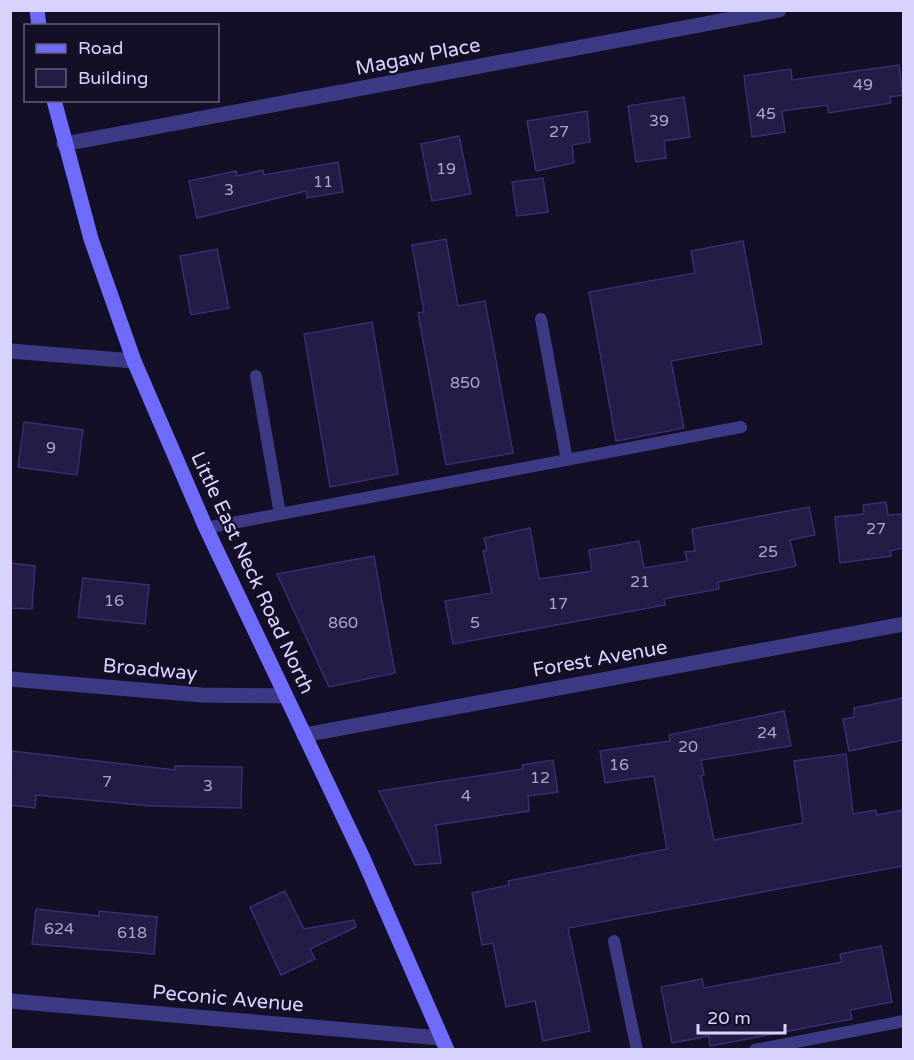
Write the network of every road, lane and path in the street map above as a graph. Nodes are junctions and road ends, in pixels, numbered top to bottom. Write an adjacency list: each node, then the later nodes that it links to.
1 (779, 10): 3 (street, Magaw Place)
2 (54, 102): 3 (main road, Little East Neck Road North)
3 (64, 144): 6 (main road, Little East Neck Road North)
4 (541, 318): 9 (lane)
5 (10, 351): 6 (street)
6 (134, 361): 11 (main road, Little East Neck Road North)
7 (256, 376): 10 (lane)
8 (741, 427): 9 (lane)
9 (567, 460): 10 (lane)
10 (280, 514): 11 (lane)
11 (207, 528): 14 (main road, Little East Neck Road North)
12 (903, 624): 15 (street, Forest Avenue)
13 (10, 679): 14 (street, Broadway)
14 (286, 696): 15 (main road, Little East Neck Road North)
15 (304, 735): 19 (main road, Little East Neck Road North)
16 (614, 941): 20 (lane)
17 (10, 1001): 19 (street, Peconic Avenue)
18 (903, 1021): 21 (lane)
19 (444, 1044)
20 (637, 1050)
21 (755, 1050)

